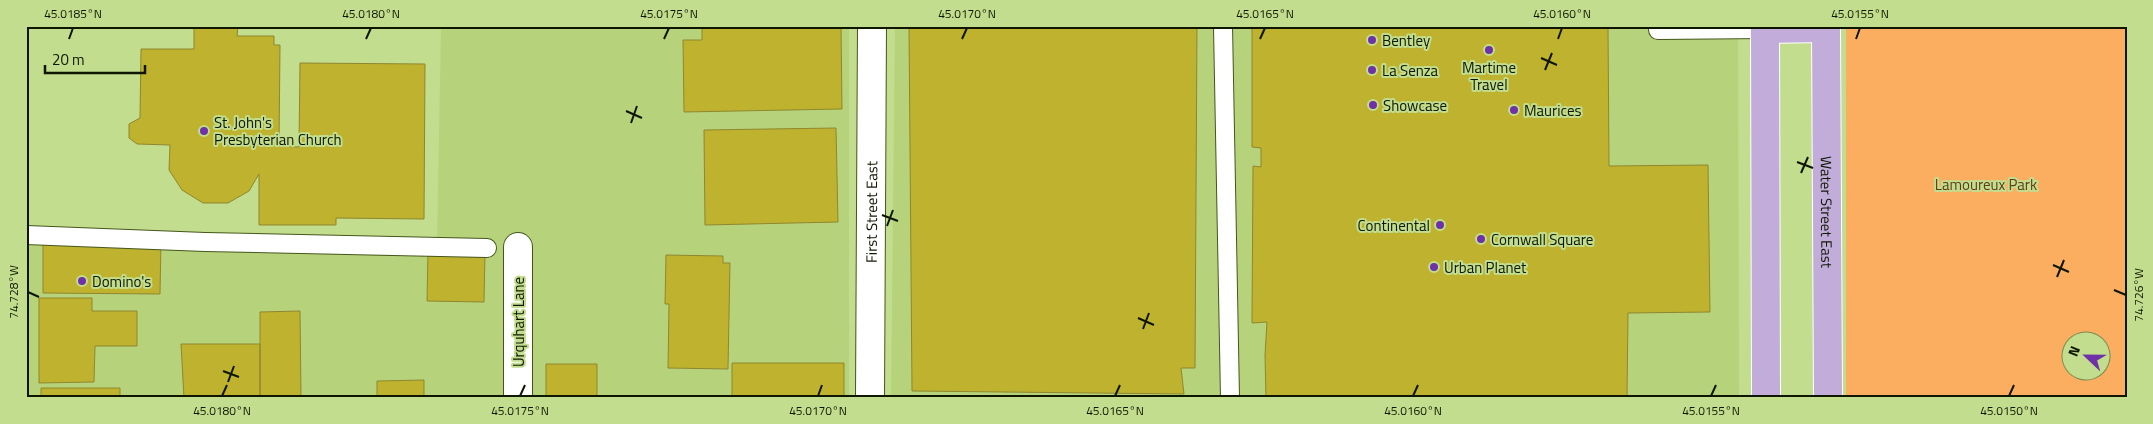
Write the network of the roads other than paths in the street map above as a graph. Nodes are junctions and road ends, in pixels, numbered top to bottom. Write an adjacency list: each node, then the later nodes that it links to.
1 (872, 26): 10 (street, First Street East)
2 (1224, 26): 11 (lane)
3 (1826, 27): 4 (main road); 13 (main road, Water Street East)
4 (1765, 28): 5 (lane); 12 (main road)
5 (1658, 30)
6 (26, 235): 8 (lane)
7 (518, 247): 9 (street, Urquhart Lane)
8 (487, 248)
9 (518, 398)
10 (870, 398)
11 (1230, 398)
12 (1766, 398)
13 (1828, 398)

